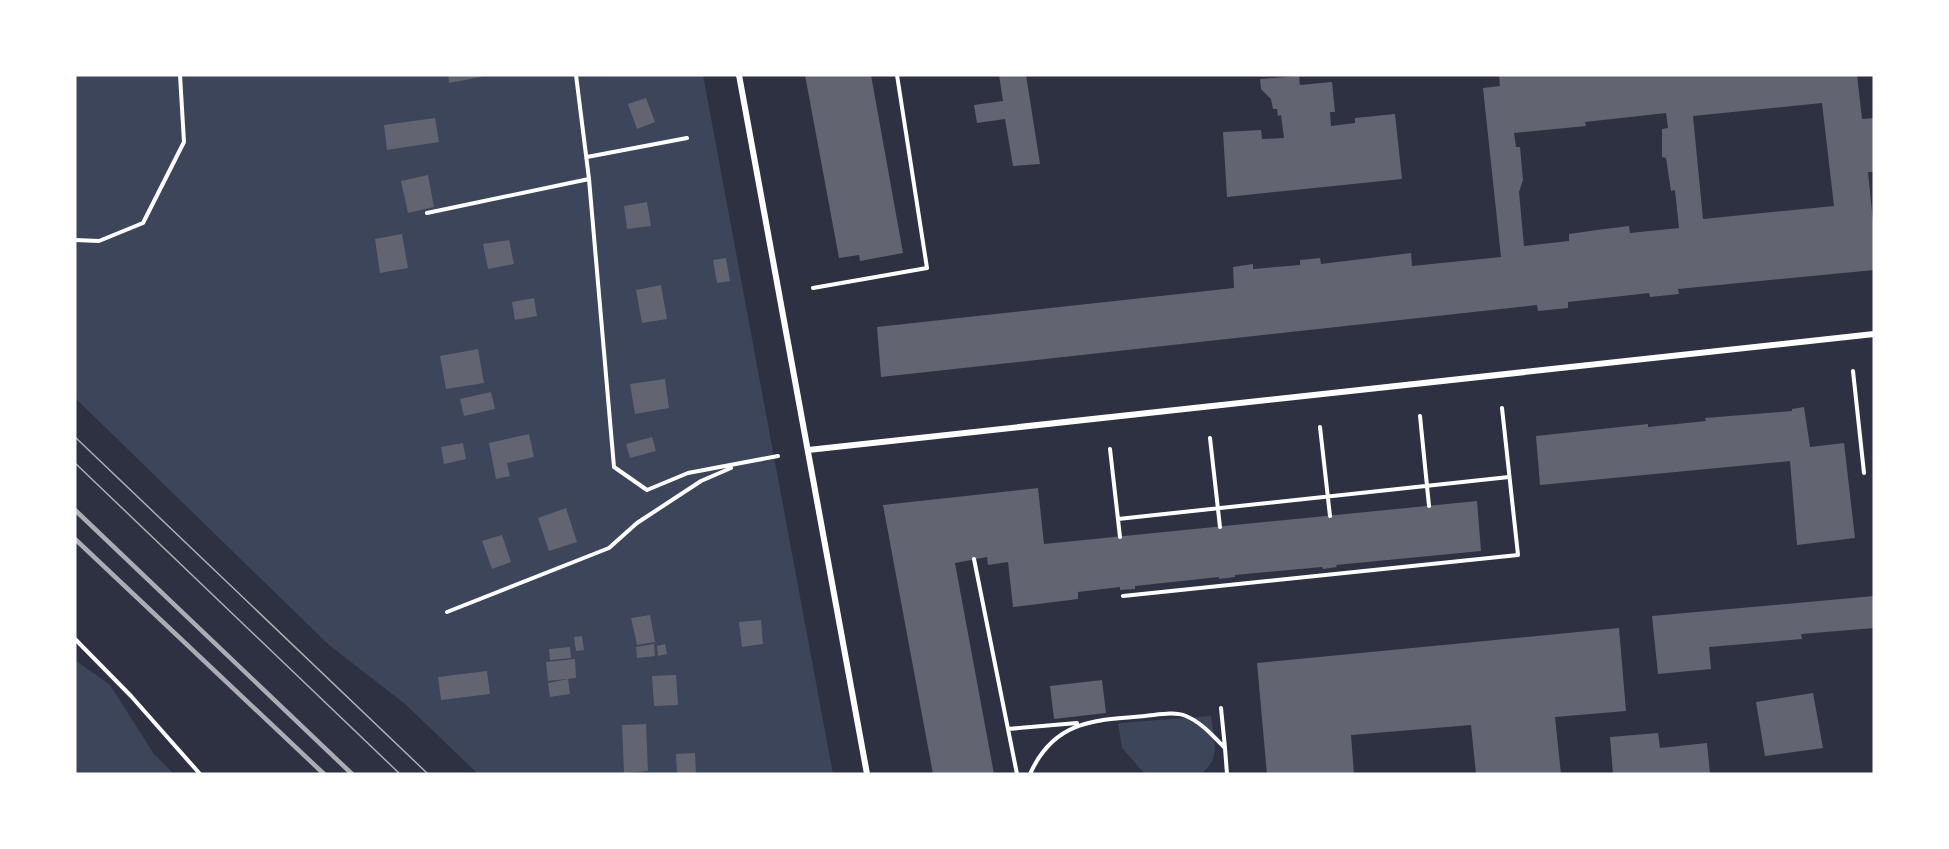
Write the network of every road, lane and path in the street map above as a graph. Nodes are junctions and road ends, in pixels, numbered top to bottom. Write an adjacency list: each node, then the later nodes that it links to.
1 (180, 75): 9 (path)
2 (576, 75): 6 (path)
3 (739, 75): 18 (street)
4 (897, 75): 10 (path)
5 (687, 138): 6 (path)
6 (587, 158): 7 (path)
7 (589, 179): 8 (path); 20 (path)
8 (427, 213)
9 (75, 240)
10 (813, 288)
11 (1874, 334): 18 (street)
12 (1853, 371): 21 (path)
13 (1502, 408): 22 (path)
14 (1420, 416): 23 (path)
15 (1320, 427): 24 (path)
16 (1210, 438): 26 (path)
17 (1110, 449): 28 (path)
18 (808, 450): 40 (street)
19 (778, 456): 20 (path)
20 (737, 465): 33 (path)
21 (1864, 473)
22 (1509, 477): 23 (path); 32 (path)
23 (1427, 485): 24 (path); 25 (path)
24 (1328, 496): 26 (path); 27 (path)
25 (1430, 506)
26 (1217, 508): 28 (path); 29 (path)
27 (1330, 516)
28 (1118, 519): 30 (path)
29 (1220, 527)
30 (1120, 537)
31 (974, 559): 37 (path)
32 (1123, 596)
33 (447, 612)
34 (75, 639): 39 (path)
35 (1221, 708): 38 (path)
36 (1083, 723): 37 (path); 38 (path); 42 (path)
37 (1008, 729): 41 (path)
38 (1225, 748): 43 (path)
39 (200, 774)
40 (867, 774)
41 (1017, 774)
42 (1030, 774)
43 (1227, 774)

